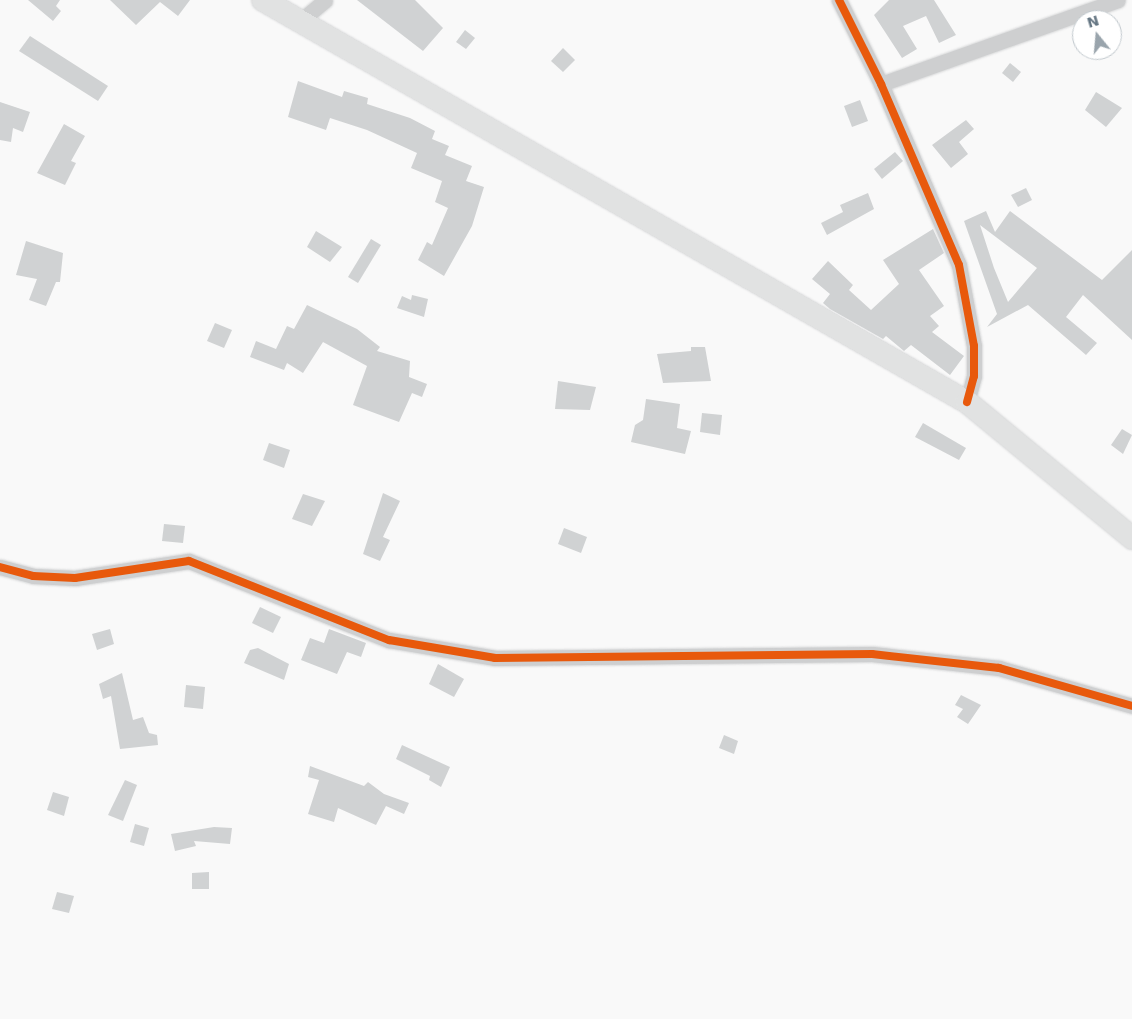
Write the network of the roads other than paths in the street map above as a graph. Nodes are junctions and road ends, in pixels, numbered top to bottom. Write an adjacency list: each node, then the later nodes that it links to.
1 (263, 0): 5 (main road)
2 (325, 0): 5 (street)
3 (839, 0): 6 (street)
4 (1118, 0): 6 (street)
5 (298, 23): 7 (main road)
6 (881, 84): 7 (street)
7 (967, 402): 8 (main road)
8 (1132, 538)
9 (0, 567): 10 (street)
10 (1132, 706)

